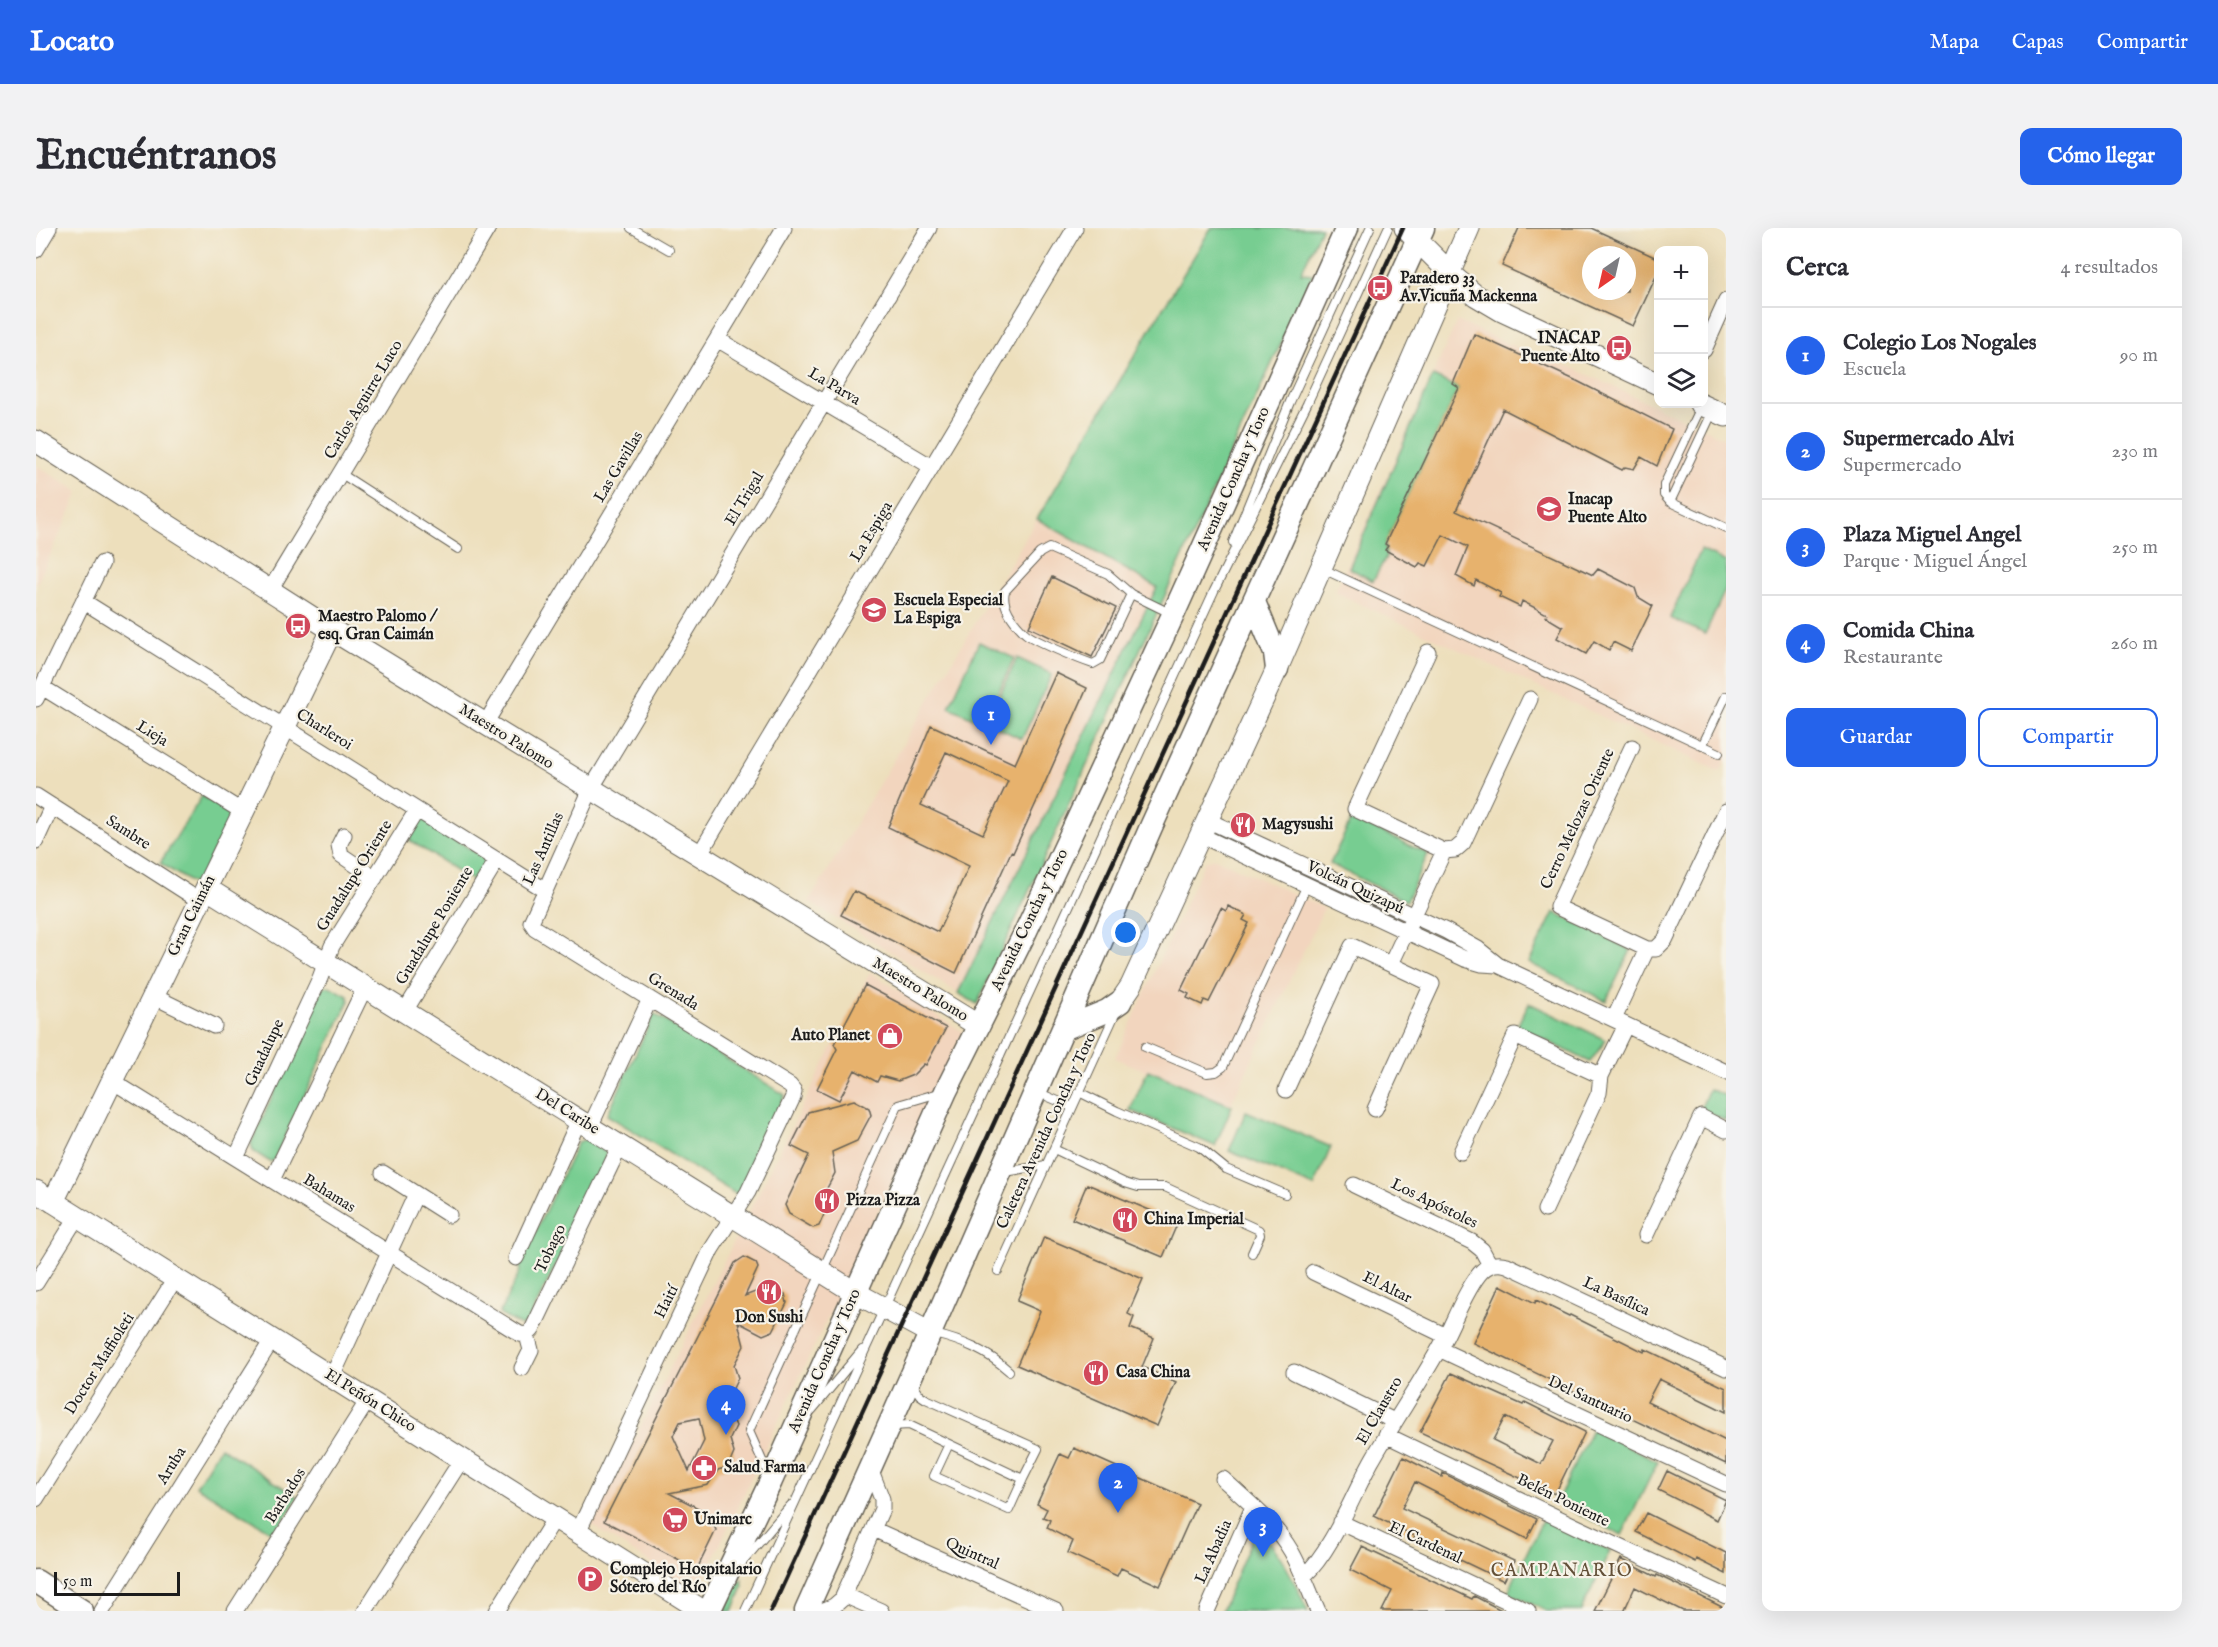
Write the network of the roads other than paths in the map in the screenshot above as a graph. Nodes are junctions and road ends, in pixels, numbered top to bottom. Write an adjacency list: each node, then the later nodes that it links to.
1 (49, 228): 12 (street)
2 (488, 228): 23 (street, Carlos Aguirre Luco)
3 (631, 228): 13 (lane)
4 (784, 228): 16 (street, Las Gavillas)
5 (929, 228): 19 (street, El Trigal)
6 (1075, 228): 22 (street, La Espiga)
7 (1347, 228): 34 (main road, Avenida Concha y Toro)
8 (1370, 228): 30 (lane)
9 (1388, 228): 30 (lane)
10 (1469, 228): 14 (street)
11 (1415, 232): 14 (street); 33 (main road)
12 (36, 250)
13 (669, 250)
14 (1449, 272): 18 (street); 28 (street)
15 (1726, 301): 17 (street)
16 (717, 339): 19 (street, La Parva); 41 (street, Las Gavillas)
17 (1708, 341)
18 (1654, 382)
19 (824, 403): 22 (street, La Parva); 46 (street, El Trigal)
20 (1710, 408): 24 (lane); 24 (lane)
21 (36, 441): 29 (street, Maestro Palomo)
22 (932, 467): 56 (street, La Espiga)
23 (340, 473): 26 (lane); 29 (street, Carlos Aguirre Luco)
24 (1670, 502): 25 (lane)
25 (1726, 528)
26 (458, 549)
27 (102, 562): 32 (street)
28 (1322, 568): 37 (street); 43 (lane)
29 (270, 590): 35 (street, Maestro Palomo)
30 (1214, 591): 118 (lane)
31 (1131, 594): 31 (lane); 34 (lane)
32 (83, 601): 38 (street); 42 (street, Charleroi)
33 (1254, 602): 37 (main road); 77 (main road)
34 (1173, 615): 76 (main road, Avenida Concha y Toro)
35 (332, 630): 41 (street, Maestro Palomo); 42 (street, Gran Caimán)
36 (1428, 652): 55 (street)
37 (1277, 669): 52 (street)
38 (39, 693): 51 (street, Lieja)
39 (1726, 696): 43 (lane)
40 (1530, 699): 55 (street)
41 (485, 724): 46 (street, Maestro Palomo)
42 (285, 727): 49 (street, Charleroi); 51 (street, Gran Caimán)
43 (1702, 746): 45 (lane)
44 (1632, 747): 65 (street, Cerro Melozas Oriente)
45 (1719, 753)
46 (591, 789): 56 (street, Maestro Palomo); 60 (street, Las Antillas)
47 (36, 796): 48 (street, Sambre)
48 (52, 806): 54 (street); 61 (street, Sambre)
49 (417, 810): 57 (street, Charleroi); 58 (street, Guadalupe Oriente)
50 (1726, 811): 65 (street)
51 (243, 812): 61 (street, Gran Caimán)
52 (1204, 827): 59 (street, Volcán Quizapú); 62 (street, Volcán Quizapú); 72 (street)
53 (344, 835): 58 (street)
54 (36, 841)
55 (1444, 851): 62 (street)
56 (699, 855): 76 (street, Maestro Palomo)
57 (497, 860): 60 (street, Charleroi); 73 (street, Guadalupe Poniente)
58 (375, 878): 66 (street, Guadalupe Oriente)
59 (1307, 885): 64 (street, Volcán Quizapú); 78 (lane)
60 (545, 890): 63 (street, Las Antillas)
61 (203, 894): 66 (street, Del Caribe); 70 (street, Gran Caimán)
62 (1414, 916): 64 (street); 68 (street, Volcán Quizapú)
63 (532, 924): 71 (street, Grenada)
64 (1406, 932): 67 (street); 68 (street, Volcán Quizapú)
65 (1647, 949): 74 (street)
66 (326, 963): 69 (street, Del Caribe); 94 (street, Guadalupe)
67 (1391, 964): 82 (street); 88 (street)
68 (1498, 965): 74 (street, Volcán Quizapú)
69 (365, 987): 73 (street, Del Caribe); 98 (street)
70 (153, 996): 75 (street); 81 (street, Gran Caimán)
71 (650, 999): 83 (street, Grenada); 89 (street, Tobago)
72 (1120, 1002): 77 (main road); 86 (lane, Caletera Avenida Concha y Toro)
73 (405, 1011): 89 (street, Del Caribe)
74 (1620, 1022): 79 (street, Volcán Quizapú); 80 (street)
75 (213, 1026)
76 (979, 1026): 84 (main road, Avenida Concha y Toro)
77 (1063, 1029): 85 (main road)
78 (1145, 1047)
79 (1726, 1072)
80 (1601, 1076): 93 (street); 103 (street)
81 (112, 1081): 94 (street, Bahamas); 102 (street, Gran Caimán)
82 (1286, 1090)
83 (794, 1091): 105 (street, Haití)
84 (946, 1091): 112 (lane); 117 (main road, Avenida Concha y Toro)
85 (1035, 1092): 87 (lane); 97 (main road)
86 (1078, 1092): 87 (lane, Caletera Avenida Concha y Toro); 101 (lane)
87 (1071, 1107): 92 (lane, Caletera Avenida Concha y Toro)
88 (1375, 1109)
89 (585, 1124): 91 (street, Del Caribe); 110 (street, Tobago)
90 (1726, 1130): 107 (street)
91 (620, 1146): 105 (street, Del Caribe); 120 (street, Tobago)
92 (1054, 1149): 95 (lane, Caletera Avenida Concha y Toro); 109 (lane)
93 (1461, 1152)
94 (236, 1158): 98 (street, Bahamas)
95 (1046, 1165): 97 (lane); 113 (lane, Caletera Avenida Concha y Toro)
96 (383, 1173): 100 (street)
97 (998, 1174): 119 (main road)
98 (272, 1180): 108 (street, Bahamas)
99 (1354, 1185): 111 (street, Los Apóstoles)
100 (416, 1194): 104 (street); 108 (street)
101 (1285, 1194)
102 (44, 1197): 106 (street, El Peñón Chico)
103 (1545, 1210)
104 (449, 1215)
105 (733, 1216): 112 (street, Del Caribe); 148 (street, Haití)
106 (77, 1217): 115 (street, El Peñón Chico); 116 (street)
107 (1646, 1235)
108 (389, 1252): 120 (street, Bahamas); 128 (street)
109 (1252, 1253)
110 (516, 1258)
111 (1490, 1265): 123 (street, El Claustro); 125 (street, La Basílica)
112 (822, 1271): 117 (street, Del Caribe); 140 (lane)
113 (998, 1271)
114 (1313, 1272): 123 (street, El Altar)
115 (175, 1279): 122 (street, El Peñón Chico); 143 (street, Doctor Maffioleti)
116 (36, 1283)
117 (856, 1293): 118 (street, Del Caribe); 133 (main road, Avenida Concha y Toro)
118 (885, 1308): 119 (street, Del Caribe); 121 (lane)
119 (930, 1333): 126 (lane); 129 (main road)
120 (527, 1335): 124 (street, Tobago)
121 (870, 1339): 133 (lane); 142 (lane)
122 (272, 1340): 128 (street, El Peñón Chico); 155 (street, Aruba)
123 (1443, 1342): 131 (street, El Claustro); 141 (street, Del Santuario)
124 (522, 1368)
125 (1726, 1368)
126 (1009, 1371)
127 (1294, 1372): 131 (street)
128 (332, 1377): 130 (street, El Peñón Chico)
129 (910, 1377): 132 (main road); 138 (lane)
130 (368, 1400): 136 (street, El Peñón Chico); 156 (street, Barbados)
131 (1395, 1421): 134 (street, El Claustro)
132 (888, 1427): 135 (lane); 137 (main road)
133 (793, 1431): 140 (main road, Avenida Concha y Toro)
134 (1386, 1435): 146 (street, El Claustro); 153 (street, Belén Poniente)
135 (949, 1444): 138 (lane); 138 (lane)
136 (462, 1459): 145 (street, El Peñón Chico); 157 (street)
137 (870, 1468): 147 (street); 162 (main road)
138 (1023, 1479)
139 (1222, 1479): 144 (street)
140 (771, 1481): 151 (main road, Avenida Concha y Toro)
141 (1726, 1484)
142 (798, 1497): 151 (lane); 161 (lane)
143 (36, 1499)
144 (1253, 1507): 149 (street); 166 (street, La Abadia)
145 (555, 1518): 148 (street, El Peñón Chico); 158 (street)
146 (1340, 1522): 149 (street, El Claustro); 168 (street, El Cardenal)
147 (873, 1529): 152 (street); 165 (street, Quintral)
148 (578, 1532): 159 (street, El Peñón Chico)
149 (1304, 1576): 167 (street)
150 (36, 1581): 154 (main road)
151 (720, 1589): 160 (main road, Avenida Concha y Toro)
152 (844, 1595): 163 (street); 164 (street)
153 (1726, 1596)
154 (82, 1611)
155 (102, 1611)
156 (235, 1611)
157 (365, 1611)
158 (497, 1611)
159 (703, 1611)
160 (710, 1611)
161 (745, 1611)
162 (806, 1611)
163 (822, 1611)
164 (881, 1611)
165 (1056, 1611)
166 (1207, 1611)
167 (1318, 1611)
168 (1528, 1611)

